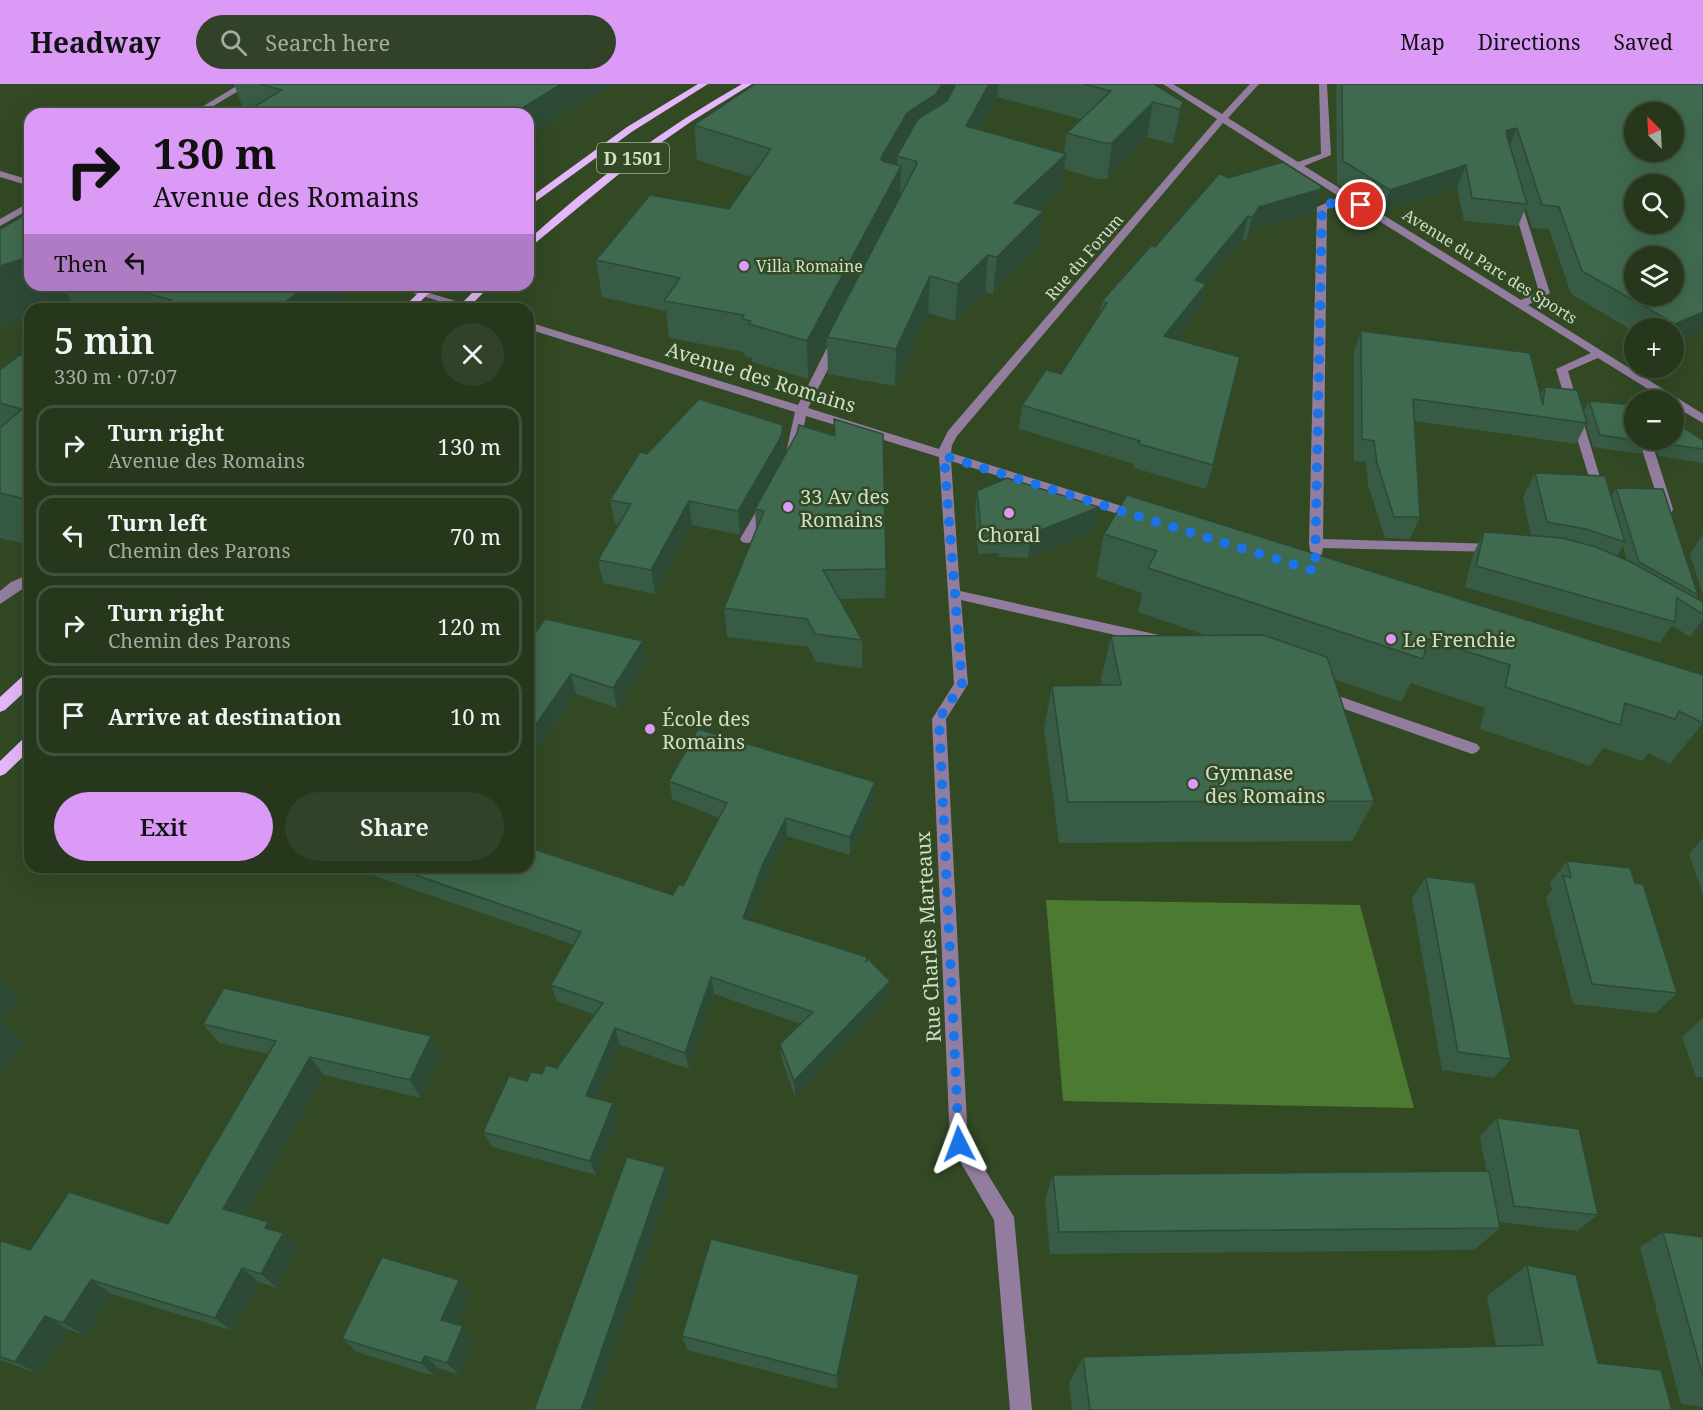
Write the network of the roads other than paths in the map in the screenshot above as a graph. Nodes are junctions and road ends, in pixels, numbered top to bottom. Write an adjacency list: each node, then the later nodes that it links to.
1 (246, 84): 7 (street)
2 (704, 84): 14 (main road, D 1501)
3 (748, 84): 17 (main road, D 1501)
4 (1167, 84): 8 (street, Avenue du Parc des Sports)
5 (1255, 84): 8 (street, Rue du Forum)
6 (1323, 84): 9 (street)
7 (204, 108)
8 (1223, 119): 9 (street, Avenue du Parc des Sports); 34 (street, Rue du Forum)
9 (1297, 165): 13 (street, Avenue du Parc des Sports)
10 (0, 174): 11 (street)
11 (24, 181)
12 (1513, 186): 25 (street)
13 (1348, 197): 25 (street, Avenue du Parc des Sports); 41 (street)
14 (534, 200)
15 (24, 209): 16 (street)
16 (0, 223)
17 (534, 240)
18 (412, 291): 21 (street)
19 (425, 291): 21 (main road)
20 (480, 291): 24 (main road)
21 (422, 294): 22 (main road); 23 (street)
22 (413, 303)
23 (450, 303)
24 (467, 303)
25 (1520, 305): 28 (street, Avenue du Parc des Sports)
26 (844, 326): 31 (street)
27 (534, 327): 31 (street, Avenue des Romains)
28 (1599, 354): 29 (street, Avenue du Parc des Sports); 37 (street)
29 (1655, 390)
30 (1684, 408): 32 (street, Avenue du Parc des Sports)
31 (801, 410): 34 (street, Avenue des Romains); 35 (street)
32 (1703, 419)
33 (1648, 450): 39 (street)
34 (944, 456): 38 (street, Avenue des Romains); 45 (street, Rue Charles Marteaux)
35 (790, 461)
36 (774, 490): 40 (street)
37 (1604, 512)
38 (1146, 518)
39 (1672, 526)
40 (747, 539)
41 (1316, 543): 42 (street); 43 (street)
42 (1511, 549)
43 (1315, 571)
44 (24, 582): 46 (street)
45 (954, 594): 47 (street); 54 (street, Rue Charles Marteaux)
46 (0, 599)
47 (1169, 643)
48 (24, 683): 50 (main road)
49 (1315, 693): 52 (street)
50 (1, 703)
51 (24, 747): 53 (main road)
52 (1472, 748)
53 (0, 771)
54 (1021, 1410)

